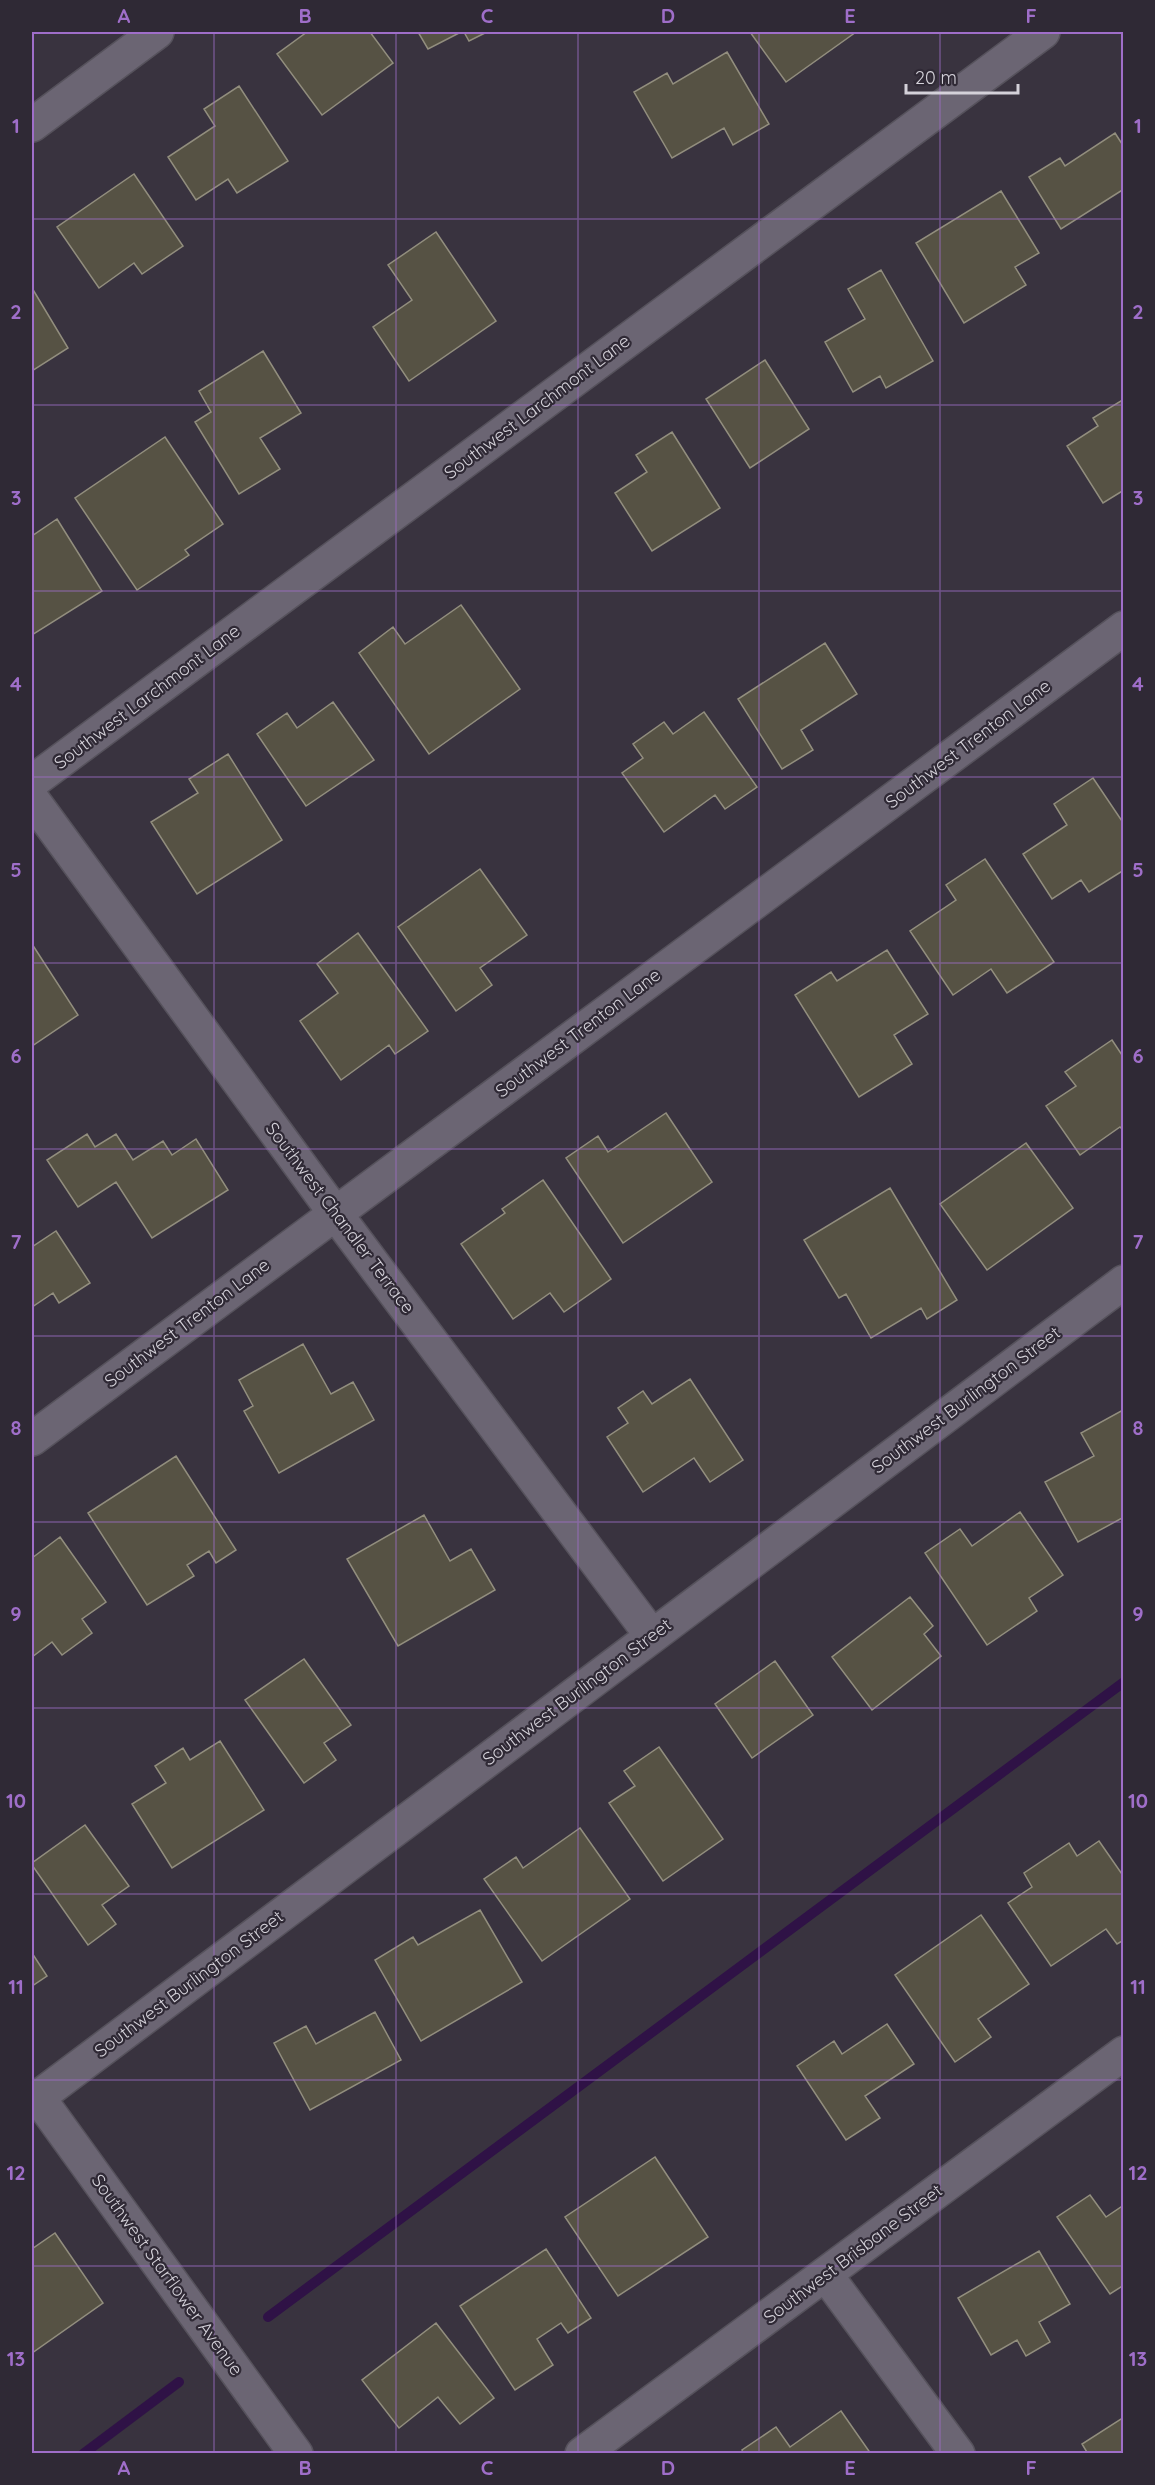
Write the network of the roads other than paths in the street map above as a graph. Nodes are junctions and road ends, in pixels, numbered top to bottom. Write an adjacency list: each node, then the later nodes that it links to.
1 (157, 32): 3 (street)
2 (1043, 32): 5 (street, Southwest Larchmont Lane)
3 (32, 125)
4 (1124, 628): 7 (street, Southwest Trenton Lane)
5 (32, 782)
6 (32, 799): 7 (street, Southwest Chandler Terrace)
7 (335, 1213): 9 (street, Southwest Trenton Lane); 10 (street, Southwest Chandler Terrace)
8 (1124, 1282): 10 (street, Southwest Burlington Street)
9 (32, 1439)
10 (652, 1636): 12 (street, Southwest Burlington Street)
11 (1124, 2053): 13 (street, Southwest Brisbane Street)
12 (34, 2100): 14 (street, Southwest Starflower Avenue)
13 (826, 2275): 15 (street, Southwest Brisbane Street); 16 (street)
14 (296, 2454)
15 (582, 2454)
16 (958, 2454)

